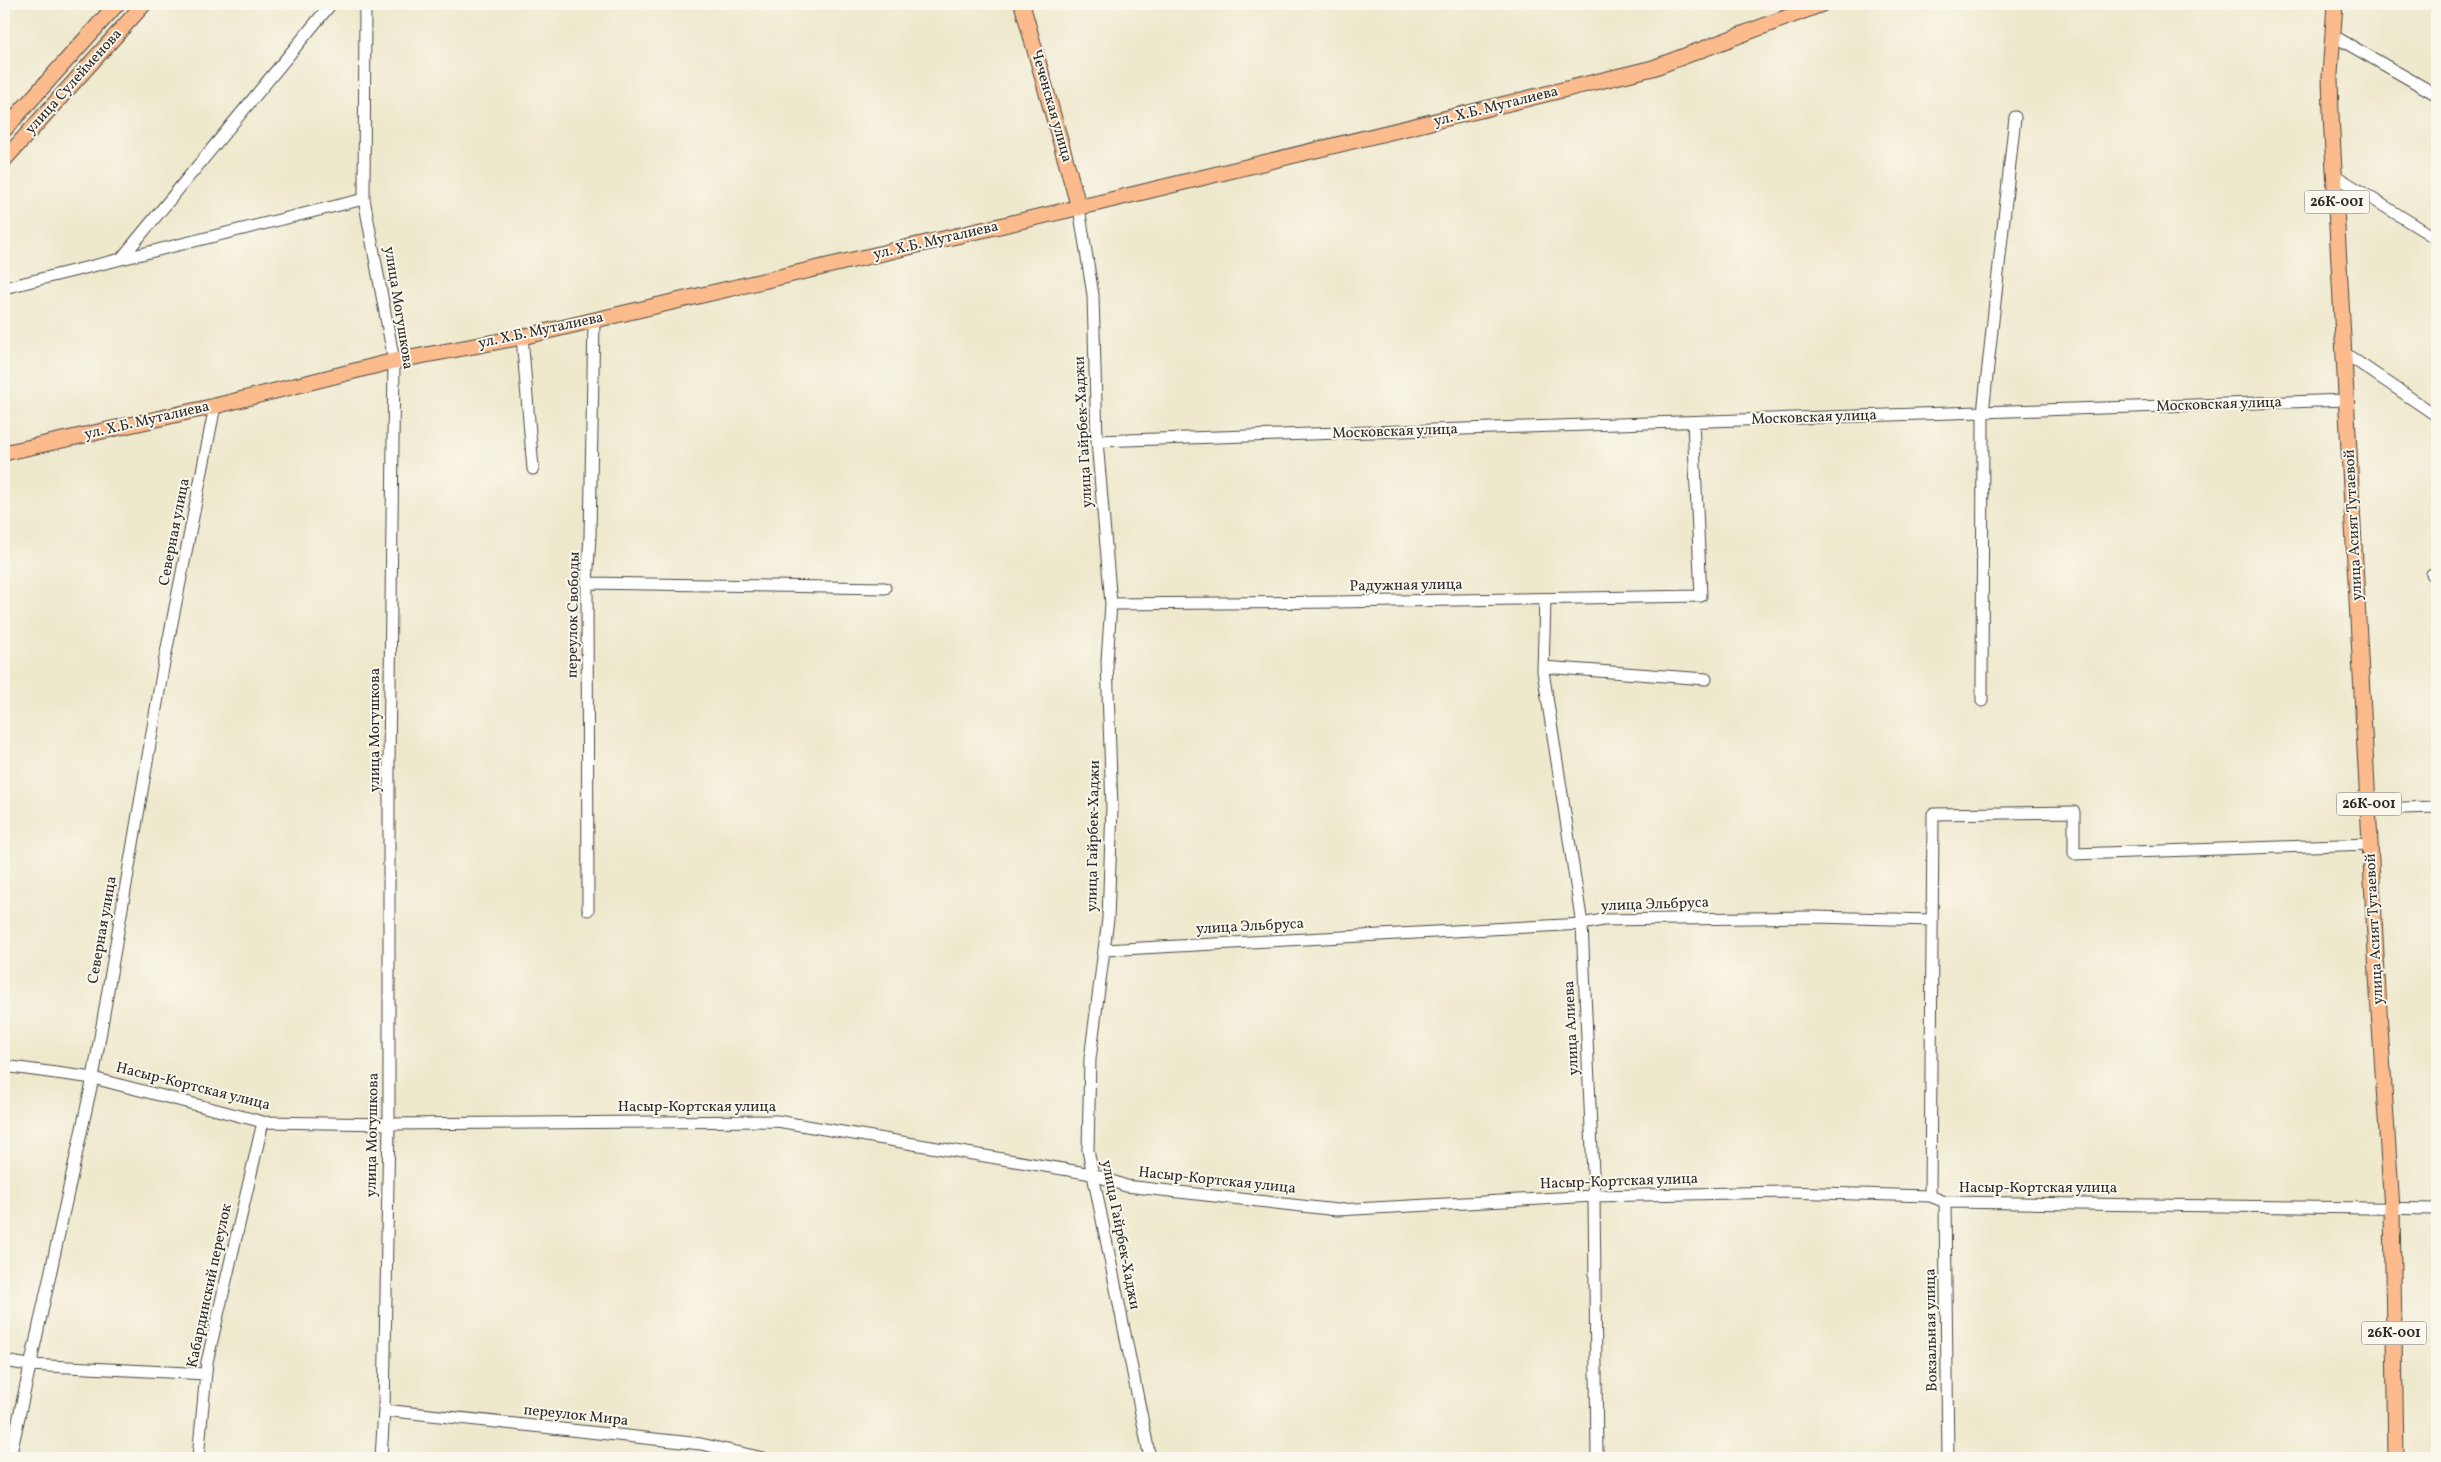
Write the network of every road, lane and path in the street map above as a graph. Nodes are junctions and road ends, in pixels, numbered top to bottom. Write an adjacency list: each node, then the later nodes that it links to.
1 (117, 4): 11 (main road, улица Сулейменова)
2 (144, 4): 12 (main road, улица Сулейменова)
3 (330, 4): 17 (street)
4 (365, 4): 14 (street, улица Могушкова)
5 (1022, 4): 15 (main road, Чеченская улица)
6 (1822, 4): 15 (main road, ул. Х.Б. Муталиева)
7 (2335, 4): 8 (main road, 26К-001)
8 (2332, 35): 9 (street); 13 (main road, 26К-001)
9 (2437, 95)
10 (2015, 117): 25 (street)
11 (4, 130)
12 (4, 160)
13 (2336, 176): 16 (street); 21 (main road, 26К-001)
14 (364, 198): 17 (street); 22 (street, улица Могушкова)
15 (1079, 208): 19 (main road, ул. Х.Б. Муталиева); 28 (street, улица Гайрбек-Хаджи)
16 (2437, 239)
17 (121, 259): 18 (street)
18 (4, 288)
19 (594, 319): 20 (main road, ул. Х.Б. Муталиева); 31 (street, переулок Свободы)
20 (522, 337): 22 (main road, ул. Х.Б. Муталиева); 30 (street)
21 (2346, 354): 23 (main road, 26К-001); 26 (street)
22 (394, 361): 24 (main road, ул. Х.Б. Муталиева); 48 (street, улица Могушкова)
23 (2348, 400): 25 (street, Московская улица); 39 (main road, улица Асият Тутаевой / 26К-001)
24 (216, 406): 29 (main road, ул. Х.Б. Муталиева); 46 (street, Северная улица)
25 (1983, 413): 27 (street, Московская улица); 37 (street)
26 (2437, 416)
27 (1693, 422): 28 (street, Московская улица); 33 (street, Радужная улица)
28 (1097, 441): 34 (street, улица Гайрбек-Хаджи)
29 (4, 453)
30 (533, 469)
31 (587, 583): 32 (street); 41 (street, переулок Свободы)
32 (885, 588)
33 (1545, 599): 34 (street, Радужная улица); 35 (street, улица Алиева)
34 (1111, 604): 44 (street, улица Гайрбек-Хаджи)
35 (1543, 667): 36 (street); 43 (street, улица Алиева)
36 (1706, 679)
37 (1982, 701)
38 (2437, 807): 39 (street)
39 (2369, 808): 40 (main road, улица Асият Тутаевой / 26К-001)
40 (2371, 844): 42 (street); 53 (main road, улица Асият Тутаевой / 26К-001)
41 (588, 910)
42 (1931, 920): 43 (street, улица Эльбруса); 51 (street)
43 (1582, 924): 44 (street, улица Эльбруса); 50 (street, улица Алиева)
44 (1105, 950): 49 (street, улица Гайрбек-Хаджи)
45 (4, 1066): 46 (street, Насыр-Кортская улица)
46 (93, 1078): 47 (street, Насыр-Кортская улица); 56 (street, Северная улица)
47 (263, 1122): 48 (street, Насыр-Кортская улица); 57 (street, Кабардинский переулок)
48 (389, 1124): 49 (street, Насыр-Кортская улица); 58 (street, улица Могушкова)
49 (1092, 1174): 50 (street, Насыр-Кортская улица); 63 (street, улица Гайрбек-Хаджи)
50 (1594, 1196): 51 (street, Насыр-Кортская улица); 64 (street, улица Алиева)
51 (1930, 1196): 52 (street, Насыр-Кортская улица)
52 (1945, 1202): 53 (street, Насыр-Кортская улица); 65 (street, Вокзальная улица)
53 (2392, 1209): 54 (street, Насыр-Кортская улица); 66 (main road, улица Асият Тутаевой / 26К-001)
54 (2437, 1209)
55 (4, 1361): 56 (street)
56 (29, 1365): 57 (street); 59 (street, Северная улица)
57 (206, 1374): 60 (street, Кабардинский переулок)
58 (384, 1410): 61 (street, улица Могушкова); 62 (street, переулок Мира)
59 (10, 1458)
60 (198, 1458)
61 (381, 1458)
62 (763, 1458)
63 (1150, 1458)
64 (1597, 1458)
65 (1948, 1458)
66 (2396, 1458)

